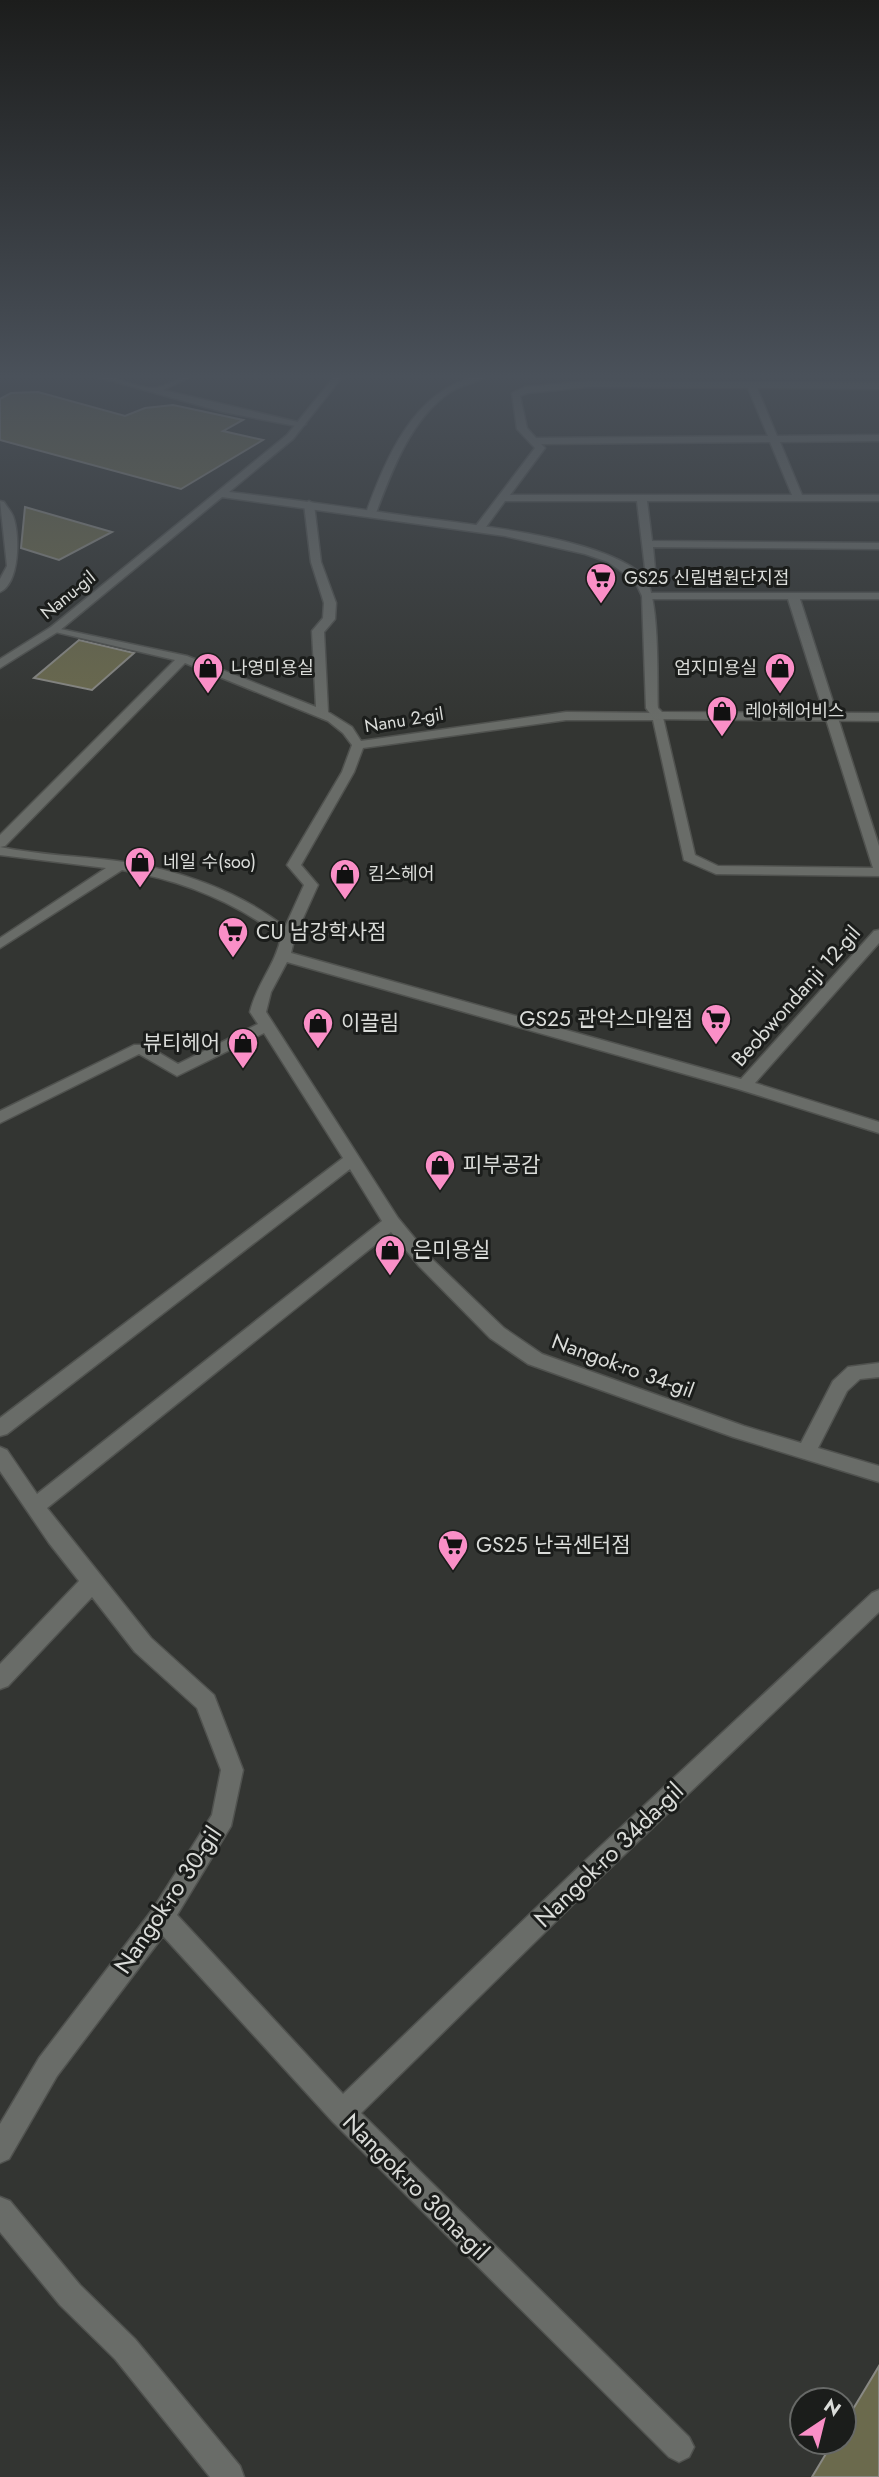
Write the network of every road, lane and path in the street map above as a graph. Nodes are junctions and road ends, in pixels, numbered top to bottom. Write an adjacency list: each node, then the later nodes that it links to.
1 (379, 493): 11 (street)
2 (509, 493): 5 (street)
3 (796, 493): 6 (street)
4 (219, 494): 10 (street); 20 (street, Nanu-gil)
5 (505, 498): 8 (street); 12 (street)
6 (798, 498): 7 (street); 8 (street)
7 (879, 498)
8 (642, 500): 13 (street)
9 (0, 504): 16 (street)
10 (309, 504): 11 (street); 23 (street)
11 (371, 513): 12 (street)
12 (479, 529): 15 (street)
13 (647, 544): 14 (street); 15 (street)
14 (879, 546)
15 (640, 579): 17 (street)
16 (0, 589)
17 (648, 596): 18 (street); 24 (street)
18 (793, 596): 19 (street); 25 (street)
19 (879, 596)
20 (55, 629): 21 (street, Nanu 2-gil); 22 (street, Nanu-gil)
21 (183, 658): 23 (street, Nanu 2-gil); 28 (street)
22 (0, 664)
23 (322, 713): 27 (street, Nanu 2-gil)
24 (658, 716): 25 (street, Nanu 2-gil); 27 (street, Nanu 2-gil); 32 (street)
25 (831, 717): 26 (street, Nanu 2-gil); 31 (street)
26 (879, 717)
27 (358, 745): 34 (street, Nangok-ro 34-gil)
28 (0, 843)
29 (0, 851): 30 (street)
30 (119, 866): 34 (street); 35 (street)
31 (879, 867)
32 (879, 872)
33 (879, 934): 38 (street, Beobwondanji 12-gil)
34 (288, 936): 36 (street, Nangok-ro 34-gil)
35 (0, 944)
36 (284, 956): 37 (street, Nangok-ro 34-gil); 38 (street)
37 (268, 1025): 39 (street); 41 (street, Nangok-ro 34-gil)
38 (744, 1085): 40 (street)
39 (0, 1118)
40 (879, 1128)
41 (352, 1159): 42 (street, Nangok-ro 34-gil); 44 (street)
42 (392, 1222): 45 (street, Nangok-ro 34-gil); 48 (street)
43 (879, 1370): 45 (street)
44 (0, 1429)
45 (806, 1451): 47 (street, Nangok-ro 34-gil)
46 (0, 1455): 48 (street, Nangok-ro 30-gil)
47 (879, 1474)
48 (36, 1506): 49 (street, Nangok-ro 30-gil)
49 (91, 1583): 51 (street); 52 (street, Nangok-ro 30-gil)
50 (879, 1599): 53 (street, Nangok-ro 34da-gil)
51 (0, 1679)
52 (163, 1917): 53 (street, Nangok-ro 30na-gil); 54 (street, Nangok-ro 30-gil)
53 (342, 2113): 56 (street, Nangok-ro 30na-gil)
54 (0, 2150)
55 (0, 2211): 57 (street)
56 (679, 2447)
57 (229, 2477)

